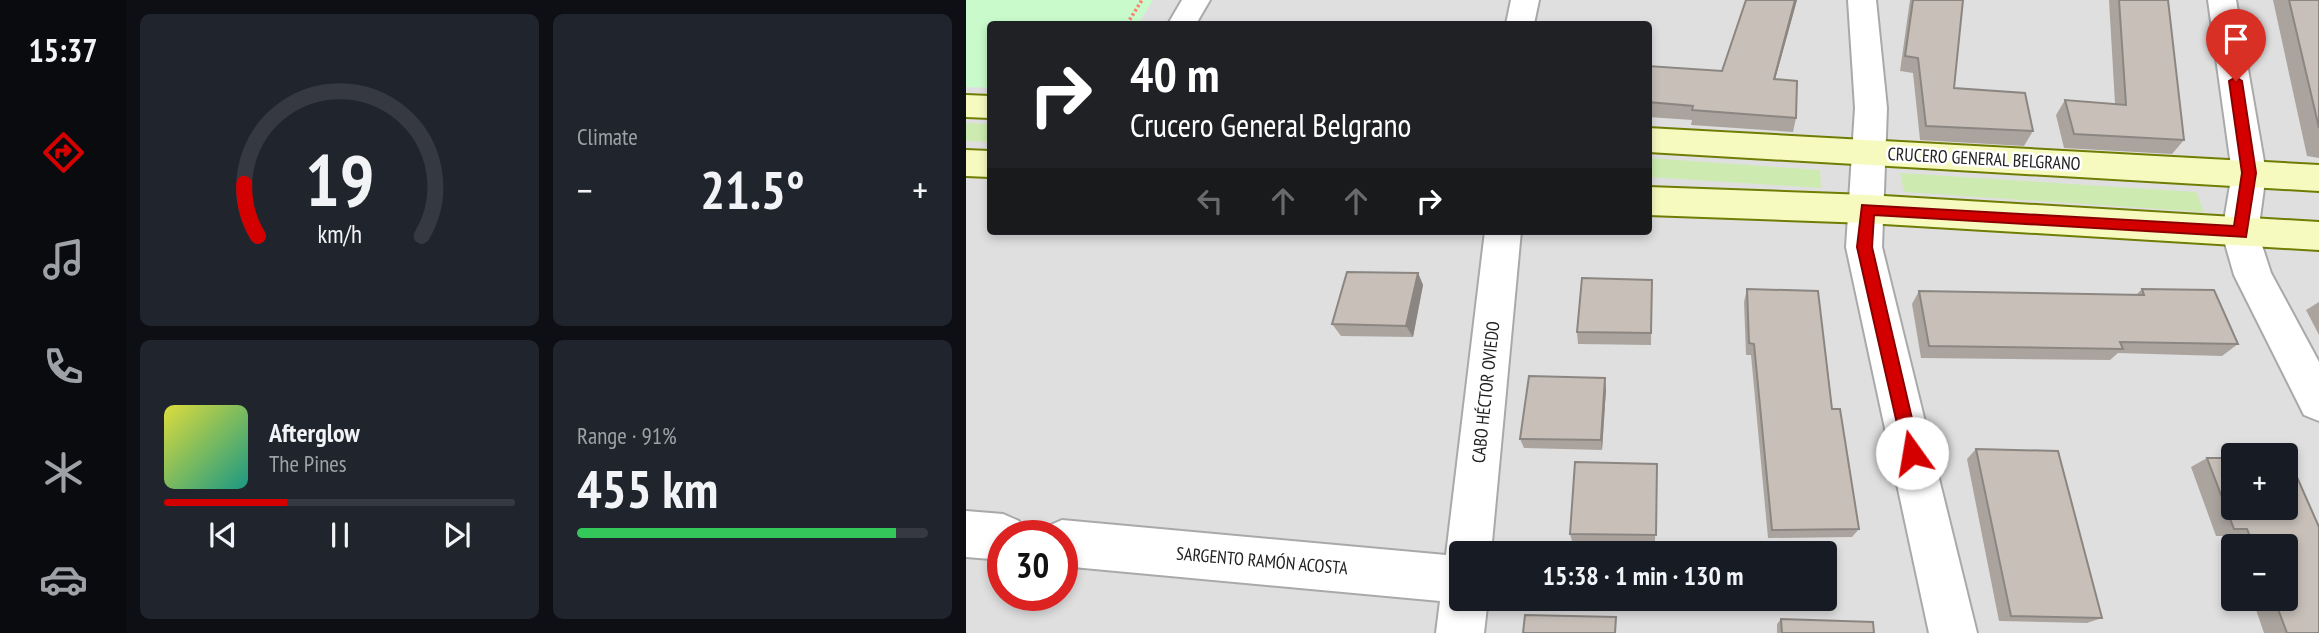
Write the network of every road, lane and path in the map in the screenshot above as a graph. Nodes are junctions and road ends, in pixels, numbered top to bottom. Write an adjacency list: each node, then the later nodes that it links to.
1 (1142, 0): 6 (path)
2 (1196, 0): 7 (street)
3 (1525, 0): 8 (street)
4 (1862, 0): 12 (street)
5 (2222, 0): 15 (street)
6 (1129, 21)
7 (1184, 21)
8 (1521, 21)
9 (966, 106): 10 (street)
10 (987, 107)
11 (1652, 140): 12 (street, CRUCERO GENERAL BELGRANO)
12 (1870, 153): 15 (street, CRUCERO GENERAL BELGRANO); 18 (street)
13 (966, 163): 14 (street)
14 (987, 164)
15 (2249, 173): 16 (street, CRUCERO GENERAL BELGRANO); 19 (street)
16 (2319, 178)
17 (1652, 201): 18 (street)
18 (1867, 209): 19 (street); 30 (street)
19 (2240, 233): 21 (street); 22 (street)
20 (1503, 235): 25 (street, CABO HÉCTOR OVIEDO)
21 (2319, 236)
22 (2319, 402)
23 (966, 534): 24 (street)
24 (987, 536)
25 (1469, 541)
26 (1078, 544): 27 (street, SARGENTO RAMÓN ACOSTA)
27 (1449, 579)
28 (1463, 611): 29 (street)
29 (1461, 633)
30 (1953, 633)

